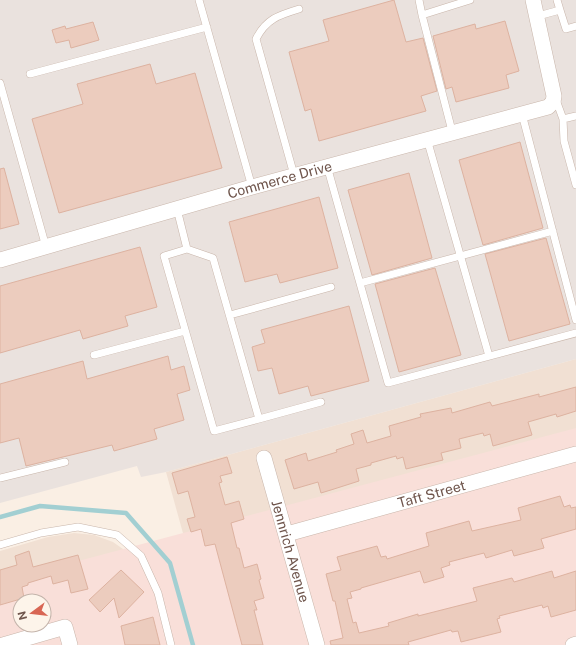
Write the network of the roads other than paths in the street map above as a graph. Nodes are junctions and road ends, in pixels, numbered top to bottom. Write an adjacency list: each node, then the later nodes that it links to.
1 (200, 0): 11 (lane)
2 (418, 0): 8 (lane)
3 (470, 0): 8 (lane)
4 (533, 0): 9 (street)
5 (557, 0): 7 (lane)
6 (300, 9): 21 (lane)
7 (560, 10): 9 (lane); 10 (lane)
8 (422, 15): 18 (lane)
9 (538, 16): 14 (street)
10 (576, 26)
11 (207, 27): 12 (lane); 23 (lane)
12 (30, 74)
13 (0, 83): 26 (lane)
14 (554, 96): 15 (street, Commerce Drive); 17 (lane)
15 (522, 114): 18 (street, Commerce Drive); 25 (lane)
16 (576, 116): 17 (lane)
17 (562, 120): 22 (lane)
18 (452, 131): 19 (street, Commerce Drive)
19 (427, 138): 20 (street, Commerce Drive); 28 (lane)
20 (327, 166): 21 (street, Commerce Drive); 30 (lane)
21 (294, 175): 23 (street, Commerce Drive)
22 (576, 185)
23 (252, 187): 24 (street, Commerce Drive)
24 (177, 208): 26 (street, Commerce Drive); 27 (lane)
25 (553, 231): 28 (lane); 33 (lane)
26 (46, 247): 29 (street, Commerce Drive)
27 (187, 248): 32 (lane); 34 (lane)
28 (460, 255): 30 (lane); 37 (lane)
29 (0, 260)
30 (360, 282): 37 (lane)
31 (330, 287): 32 (lane)
32 (230, 315): 39 (lane)
33 (576, 320)
34 (185, 331): 36 (lane); 39 (lane)
35 (576, 333): 37 (lane)
36 (94, 355)
37 (489, 356)
38 (321, 402): 39 (lane)
39 (259, 419)
40 (576, 454): 44 (street, Taft Street)
41 (264, 458): 44 (street, Jennrich Avenue)
42 (65, 462): 43 (lane)
43 (0, 478)
44 (287, 534): 49 (street, Jennrich Avenue)
45 (0, 545): 48 (lane)
46 (3, 645): 47 (street)
47 (70, 645)
48 (172, 645)
49 (317, 645)

